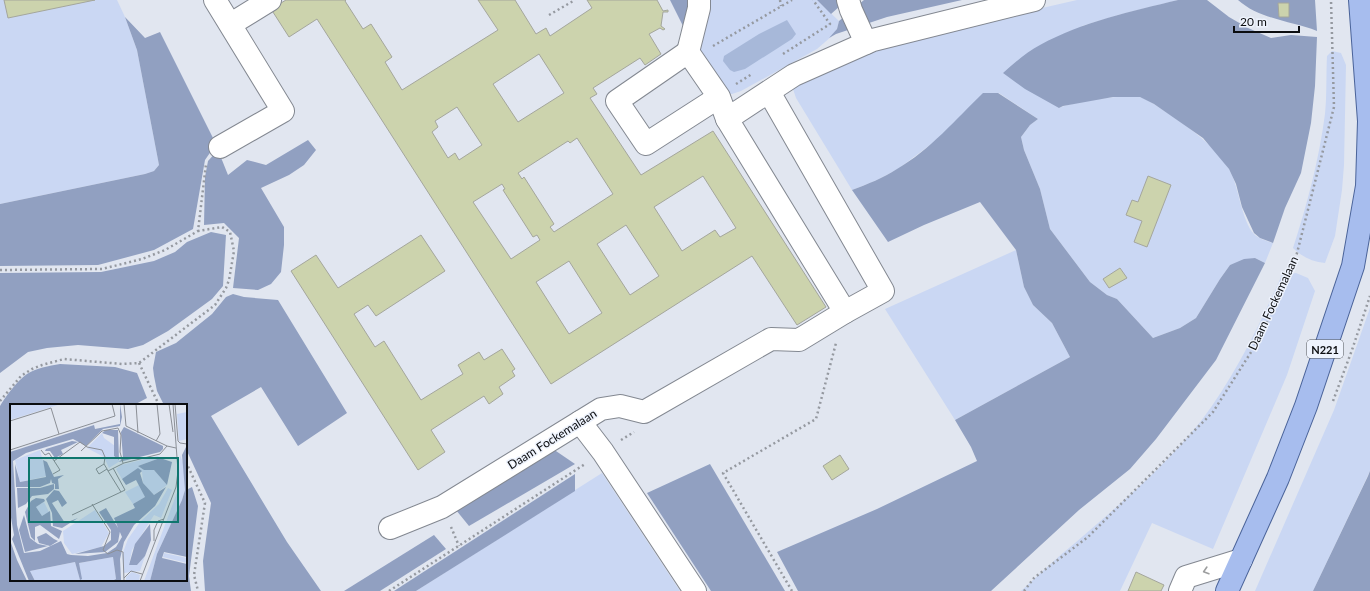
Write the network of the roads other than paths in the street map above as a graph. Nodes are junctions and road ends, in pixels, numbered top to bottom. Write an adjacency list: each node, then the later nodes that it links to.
1 (215, 0): 7 (lane)
2 (270, 0): 7 (lane)
3 (699, 0): 9 (lane)
4 (848, 0): 8 (lane)
5 (1034, 0): 8 (lane)
6 (1360, 0): 17 (main road, N221)
7 (231, 24): 13 (lane)
8 (866, 43): 11 (lane)
9 (688, 52): 10 (lane); 10 (lane)
10 (725, 88): 12 (lane)
11 (769, 92): 12 (lane); 14 (lane)
12 (727, 119): 14 (lane)
13 (213, 154)
14 (845, 312): 15 (lane, Daam Fockemalaan)
15 (580, 422): 16 (lane, Daam Fockemalaan); 18 (lane)
16 (390, 528)
17 (1241, 560): 19 (lane, one-way to 19); 20 (main road, N221)
18 (695, 591)
19 (1180, 591)
20 (1227, 591)

